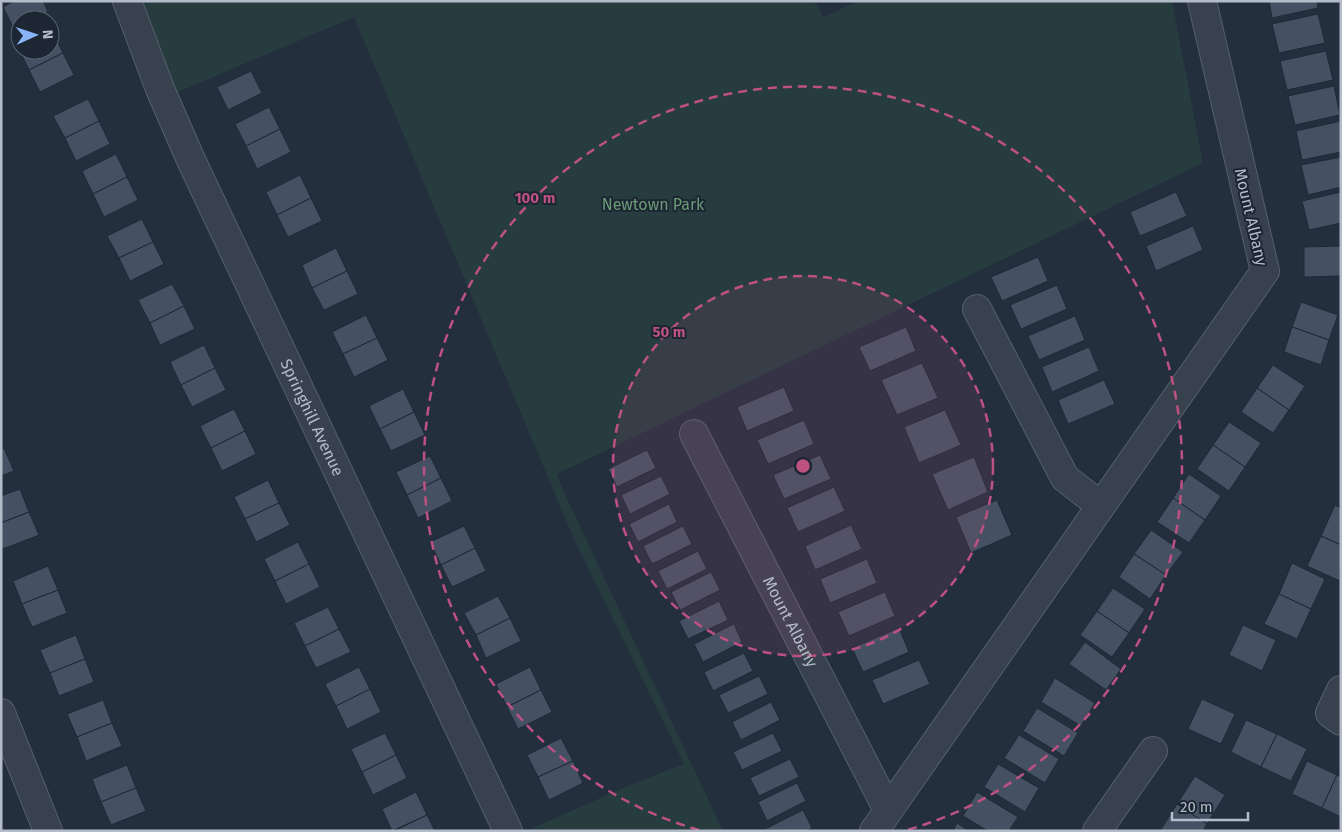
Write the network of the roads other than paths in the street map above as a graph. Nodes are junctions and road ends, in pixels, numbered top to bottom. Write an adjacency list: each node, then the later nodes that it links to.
1 (126, 1): 12 (street, Springhill Avenue)
2 (1202, 1): 5 (street, Mount Albany)
3 (977, 309): 5 (street)
4 (694, 434): 10 (street, Mount Albany)
5 (1101, 506): 10 (street, Mount Albany)
6 (1341, 690): 8 (street)
7 (1, 713): 11 (street)
8 (1341, 721)
9 (1153, 751): 13 (street)
10 (881, 820)
11 (48, 831)
12 (508, 831)
13 (1097, 831)

